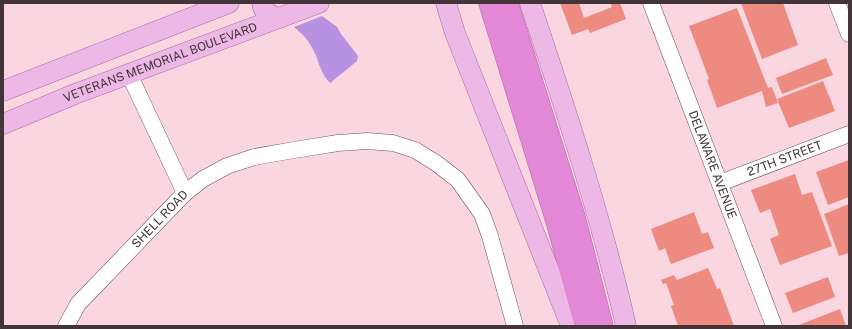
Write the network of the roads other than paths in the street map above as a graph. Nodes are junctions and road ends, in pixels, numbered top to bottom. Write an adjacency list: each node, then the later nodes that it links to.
1 (229, 3): 12 (main road)
2 (262, 3): 11 (main road)
3 (319, 3): 11 (main road, VETERANS MEMORIAL BOULEVARD)
4 (430, 3): 13 (main road)
5 (446, 3): 13 (main road)
6 (490, 3): 22 (highway)
7 (507, 3): 22 (highway)
8 (530, 3): 28 (main road)
9 (651, 3): 20 (street, DELAWARE AVENUE)
10 (837, 3): 14 (street)
11 (279, 18): 15 (main road, VETERANS MEMORIAL BOULEVARD)
12 (182, 21): 16 (main road); 17 (main road)
13 (455, 33): 25 (main road)
14 (849, 34)
15 (129, 74): 16 (main road, VETERANS MEMORIAL BOULEVARD); 21 (street, SHELL ROAD)
16 (91, 88): 18 (main road, VETERANS MEMORIAL BOULEVARD)
17 (3, 91)
18 (3, 124)
19 (849, 134): 20 (street, 27TH STREET)
20 (720, 183): 29 (street, DELAWARE AVENUE)
21 (185, 193): 23 (street, SHELL ROAD); 24 (street)
22 (565, 219): 26 (highway); 27 (highway)
23 (66, 326)
24 (514, 326)
25 (571, 326)
26 (586, 326)
27 (602, 326)
28 (626, 326)
29 (774, 326)

